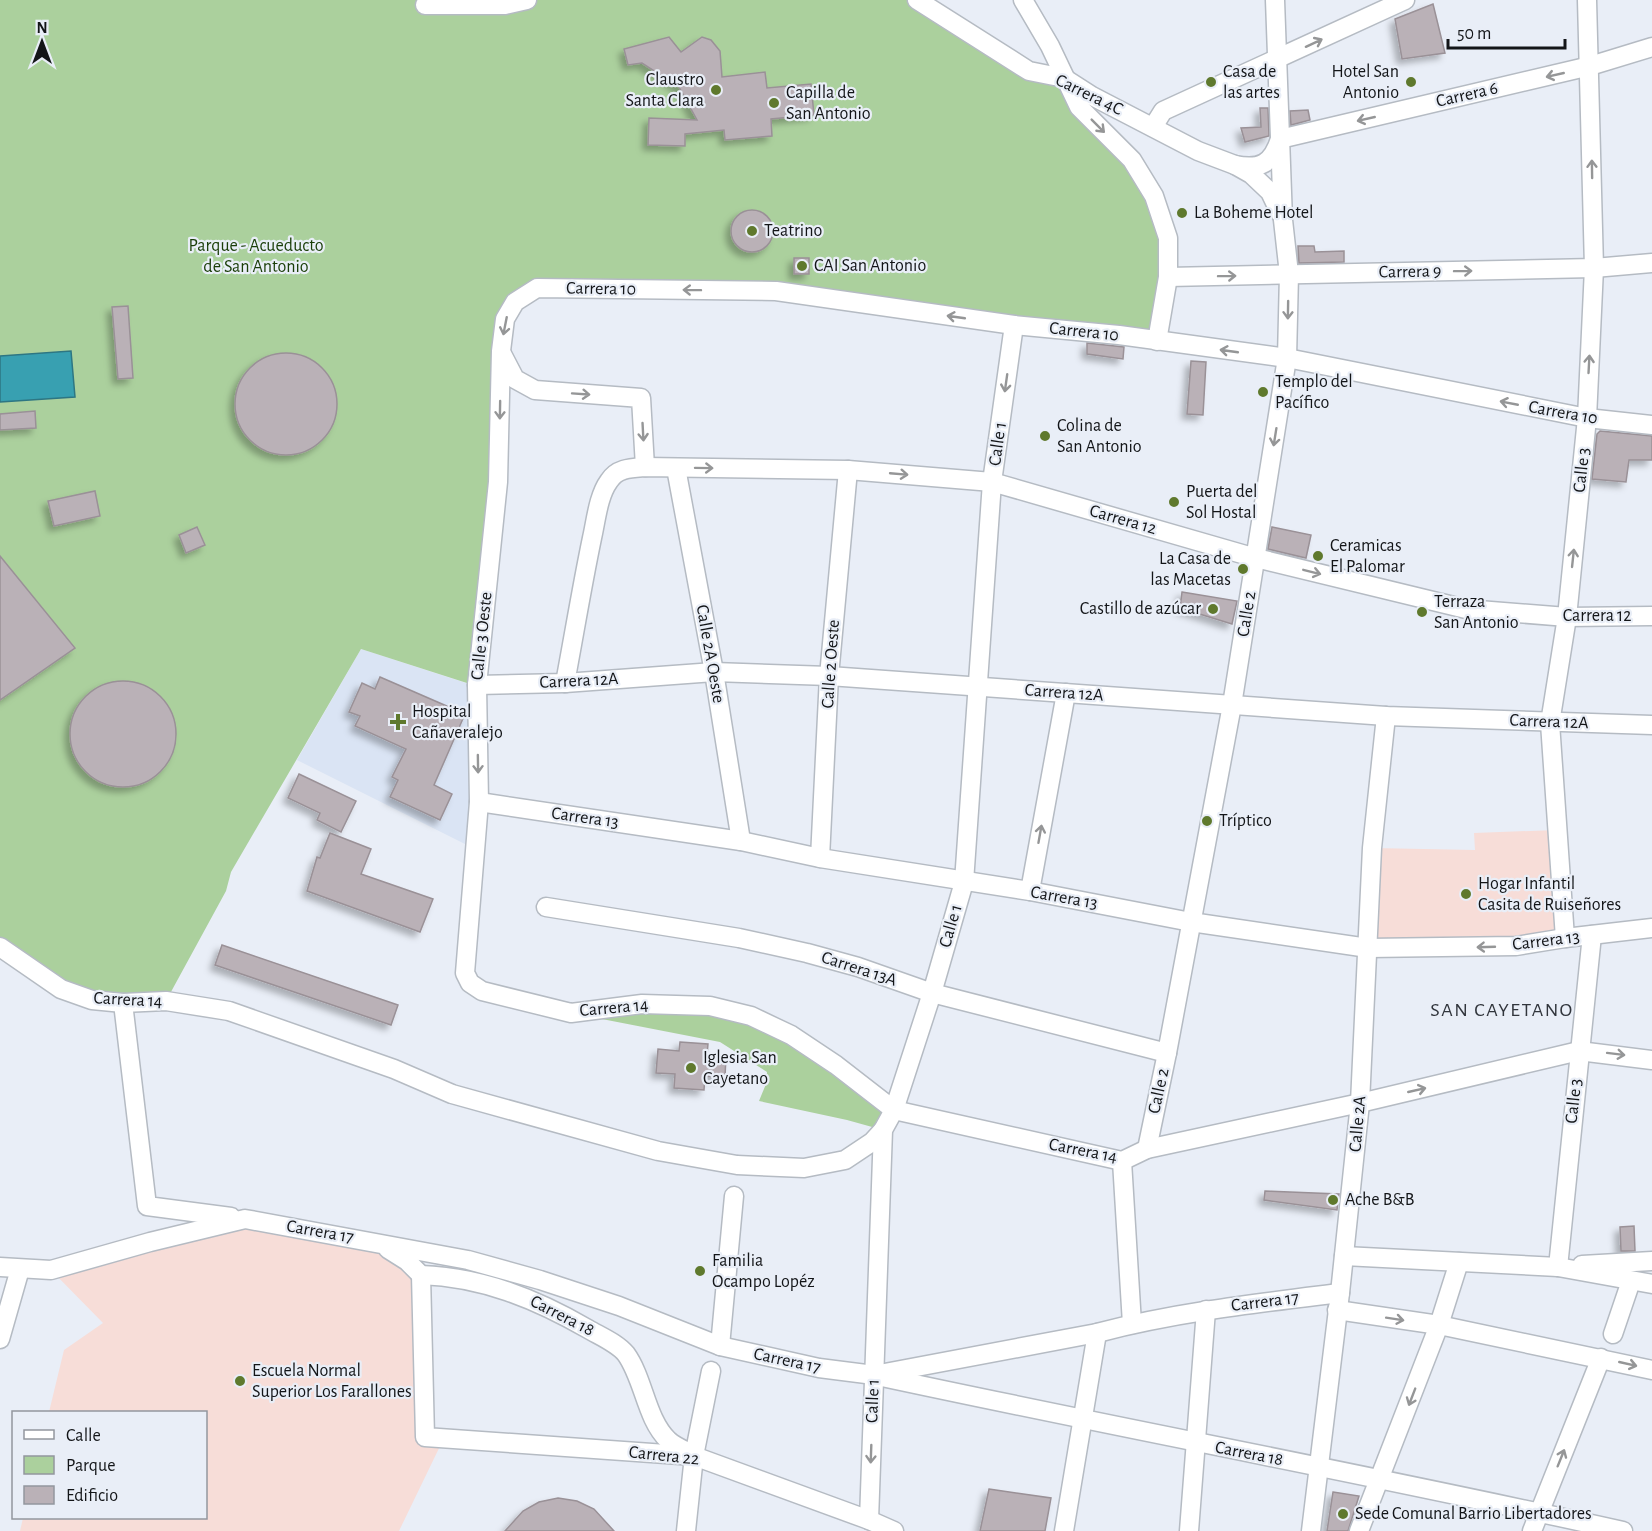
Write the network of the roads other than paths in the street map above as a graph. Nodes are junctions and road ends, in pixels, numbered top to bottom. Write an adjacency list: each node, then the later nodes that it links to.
1 (527, 0): 7 (street)
2 (917, 0): 11 (street, Carrera 4C)
3 (1023, 0): 11 (street)
4 (1275, 0): 9 (street, Calle 2)
5 (1405, 0): 9 (street, one-way to 5)
6 (1587, 0): 10 (street, Calle 3)
7 (425, 5)
8 (1652, 47): 10 (street, Carrera 6)
9 (1276, 60): 12 (street); 13 (street, Calle 2)
10 (1590, 66): 13 (street, Carrera 6, one-way to 13); 17 (street, Calle 3, one-way to 10)
11 (1064, 78): 12 (street, Carrera 4C); 19 (street, one-way to 19)
12 (1153, 127): 14 (street, Carrera 4C)
13 (1280, 139): 14 (street, Carrera 4C); 15 (street, Calle 2)
14 (1235, 165): 15 (street, Carrera 4C)
15 (1283, 220): 18 (street, Calle 2)
16 (1652, 263): 17 (street, Carrera 9)
17 (1594, 268): 18 (street, Carrera 9, one-way to 17); 25 (street, Calle 3, one-way to 17)
18 (1289, 274): 19 (street, Carrera 9, one-way to 18); 24 (street, Calle 2, one-way to 24)
19 (1168, 277): 22 (street)
20 (515, 302): 21 (street, Carrera 10, one-way to 20); 23 (street, Calle 3 Oeste, one-way to 23)
21 (1014, 325): 22 (street, Carrera 10); 30 (street, Calle 1, one-way to 30)
22 (1157, 341): 24 (street, Carrera 10, one-way to 22)
23 (501, 351): 27 (street, one-way to 27); 37 (street, Calle 3 Oeste, one-way to 37)
24 (1287, 358): 25 (street, Carrera 10, one-way to 24); 31 (street, Calle 2, one-way to 31)
25 (1587, 418): 26 (street, Carrera 10); 32 (street, Calle 3, one-way to 25)
26 (1652, 425)
27 (645, 467): 28 (street, Carrera 12); 36 (street, Carrera 12)
28 (676, 468): 29 (street, Carrera 12, one-way to 29); 34 (street, Calle 2A Oeste)
29 (848, 470): 30 (street, Carrera 12, one-way to 30); 35 (street, Calle 2 Oeste)
30 (993, 482): 31 (street, Carrera 12); 38 (street, Calle 1)
31 (1256, 558): 32 (street, Carrera 12, one-way to 32); 40 (street, Calle 2)
32 (1567, 616): 33 (street, Carrera 12); 42 (street, Calle 3)
33 (1652, 616)
34 (714, 672): 35 (street, Carrera 12A); 36 (street, Carrera 12A); 45 (street, Calle 2A Oeste)
35 (829, 676): 38 (street, Carrera 12A); 46 (street, Calle 2 Oeste)
36 (565, 683): 37 (street, Carrera 12A)
37 (477, 685): 44 (street, Calle 3 Oeste, one-way to 44)
38 (977, 687): 39 (street, Carrera 12A); 47 (street, Calle 1)
39 (1066, 693): 40 (street, Carrera 12A); 48 (street, one-way to 39)
40 (1232, 705): 41 (street, Carrera 12A); 50 (street, Calle 2)
41 (1386, 716): 42 (street, Carrera 12A); 55 (street, Calle 2A)
42 (1550, 723): 43 (street, Carrera 12A); 53 (street, Calle 3)
43 (1652, 725)
44 (479, 802): 45 (street, Carrera 13); 58 (street, Calle 3 Oeste)
45 (741, 841): 46 (street, Carrera 13)
46 (820, 858): 47 (street, Carrera 13)
47 (964, 882): 48 (street, Carrera 13); 56 (street, Calle 1)
48 (1030, 891): 50 (street, Carrera 13)
49 (546, 907): 56 (street, Carrera 13A)
50 (1191, 922): 55 (street, Carrera 13); 60 (street, Calle 2)
51 (1652, 928): 52 (street, Carrera 13)
52 (1592, 935): 53 (street, Carrera 13); 59 (street, Calle 3)
53 (1565, 938): 55 (street, Carrera 13, one-way to 55)
54 (0, 947): 57 (street, Carrera 14)
55 (1368, 948): 62 (street, Calle 2A)
56 (932, 993): 60 (street, Carrera 13A); 63 (street, Calle 1)
57 (123, 1003): 64 (street, Carrera 14); 68 (street, Carrera 17)
58 (571, 1013): 63 (street, Carrera 14)
59 (1579, 1051): 61 (street, Carrera 14, one-way to 61); 62 (street, Carrera 14, one-way to 59); 74 (street, Calle 3)
60 (1167, 1053): 65 (street, Calle 2)
61 (1652, 1060)
62 (1360, 1103): 65 (street, Carrera 14); 70 (street, Calle 2A)
63 (894, 1110): 64 (street, Calle 1); 66 (street, Carrera 14)
64 (883, 1130): 90 (street, Calle 1)
65 (1147, 1149): 66 (street, Carrera 14)
66 (1122, 1161): 81 (street)
67 (734, 1196): 86 (street)
68 (245, 1219): 69 (street, Carrera 17); 75 (street, Carrera 17)
69 (379, 1243): 76 (street); 86 (street, Carrera 17)
70 (1344, 1256): 72 (street); 79 (street, Calle 2A)
71 (1652, 1261): 74 (street)
72 (1459, 1262): 74 (street); 82 (street)
73 (0, 1267): 75 (street)
74 (1557, 1267): 77 (street)
75 (20, 1269): 85 (street)
76 (421, 1275): 93 (street, Carrera 18); 93 (street, Carrera 22)
77 (1631, 1281): 78 (street); 84 (street)
78 (1652, 1284)
79 (1339, 1301): 80 (street, Carrera 17); 82 (street, Carrera 17, one-way to 82); 94 (street, Calle 2A)
80 (1206, 1310): 81 (street, Carrera 17); 92 (street)
81 (1132, 1324): 83 (street, Carrera 17)
82 (1439, 1325): 87 (street, Carrera 17); 95 (street, one-way to 95)
83 (1097, 1333): 90 (street, Carrera 17); 91 (street)
84 (1613, 1334)
85 (0, 1338)
86 (720, 1346): 90 (street, Carrera 17)
87 (1601, 1358): 88 (street, Carrera 17, one-way to 88); 96 (street, one-way to 87)
88 (1652, 1370)
89 (711, 1371): 93 (street)
90 (874, 1375): 91 (street, Carrera 18); 97 (street, Calle 1, one-way to 97)
91 (1084, 1420): 92 (street, Carrera 18); 100 (street)
92 (1196, 1443): 94 (street, Carrera 18); 101 (street)
93 (694, 1456): 97 (street, Carrera 22); 98 (street)
94 (1317, 1467): 95 (street, Carrera 18); 102 (street, Calle 2A)
95 (1381, 1479): 96 (street, Carrera 18); 103 (street)
96 (1540, 1512): 104 (street); 105 (street, Carrera 18)
97 (869, 1520): 99 (street, Carrera 22)
98 (686, 1531)
99 (894, 1531)
100 (1064, 1531)
101 (1189, 1531)
102 (1311, 1531)
103 (1359, 1531)
104 (1532, 1531)
105 (1623, 1531)

